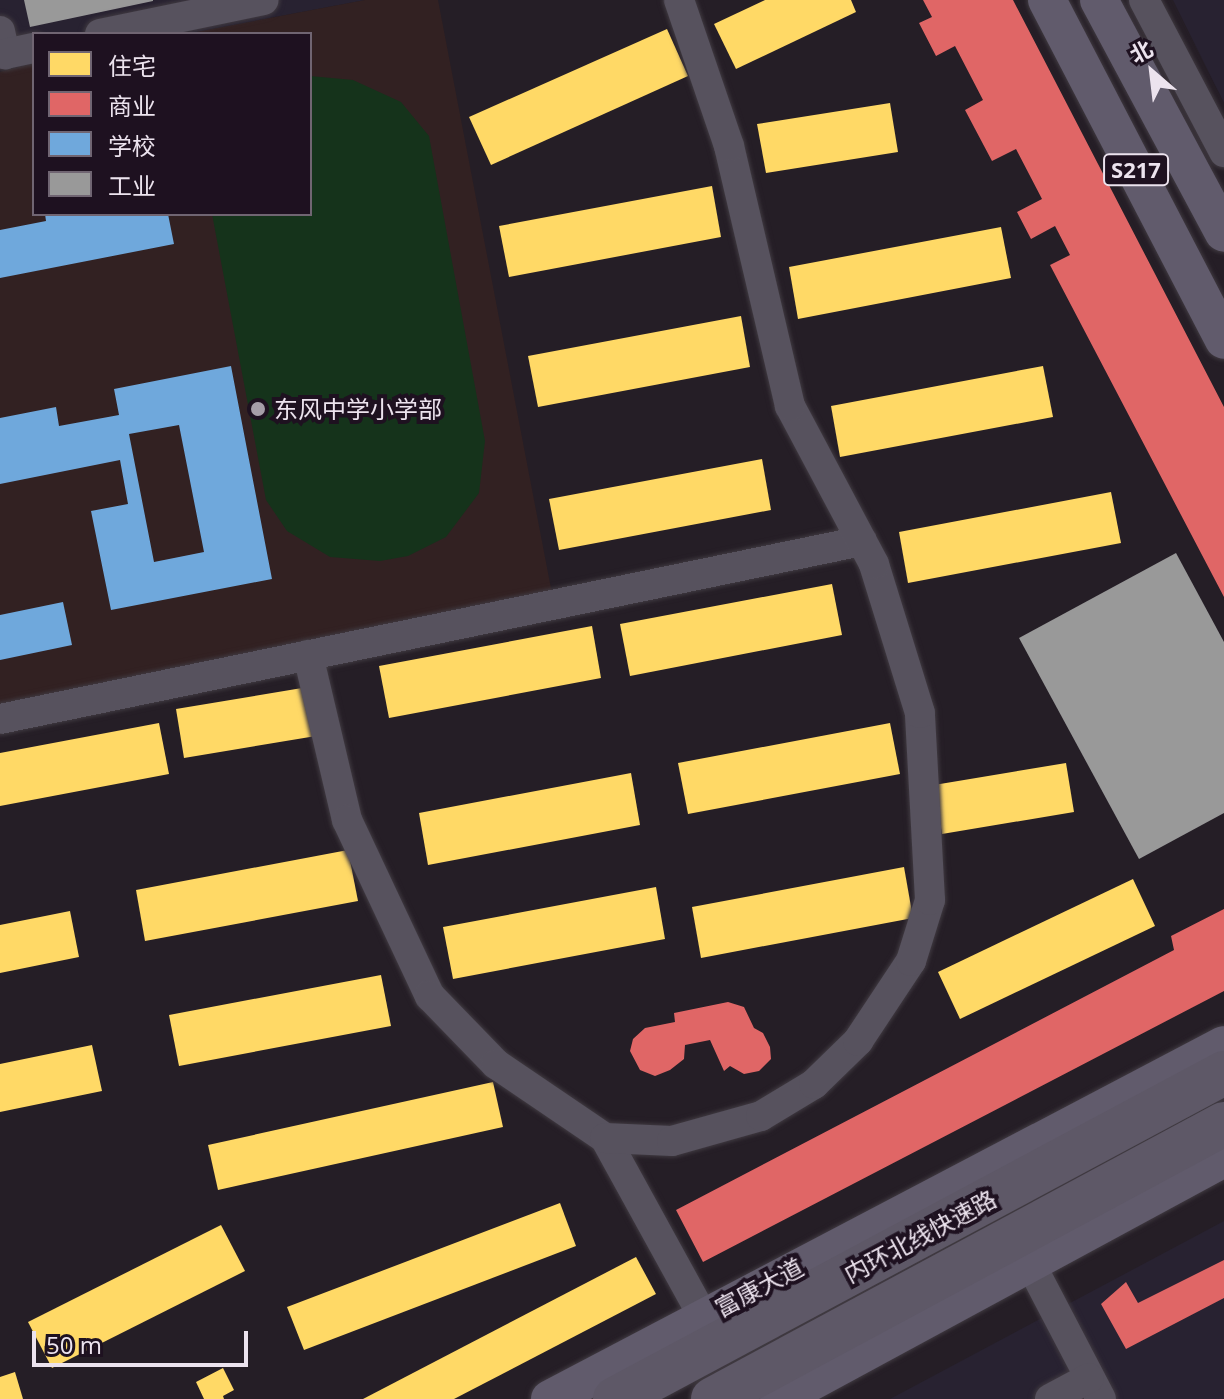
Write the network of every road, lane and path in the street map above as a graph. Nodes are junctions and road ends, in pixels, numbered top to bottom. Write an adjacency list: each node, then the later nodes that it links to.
1 (264, 0): 7 (street)
2 (679, 0): 12 (street)
3 (1047, 0): 11 (main road, S217)
4 (1099, 0): 10 (main road, S217)
5 (1144, 0): 9 (street)
6 (0, 31): 8 (street)
7 (110, 32)
8 (32, 48)
9 (1224, 152)
10 (1224, 233)
11 (1224, 340)
12 (862, 541): 13 (street); 18 (street)
13 (308, 655): 14 (street); 18 (street)
14 (0, 719)
15 (1224, 1045): 21 (main road, 富康大道)
16 (1224, 1073): 24 (highway, 内环北线快速路)
17 (1224, 1124): 25 (highway, 内环北线快速路)
18 (605, 1138): 21 (street)
19 (1224, 1158): 20 (main road)
20 (1030, 1263): 22 (street); 26 (main road)
21 (703, 1316): 23 (main road, 富康大道)
22 (1095, 1388): 27 (street)
23 (550, 1399)
24 (615, 1399)
25 (713, 1399)
26 (779, 1399)
27 (1050, 1399)

